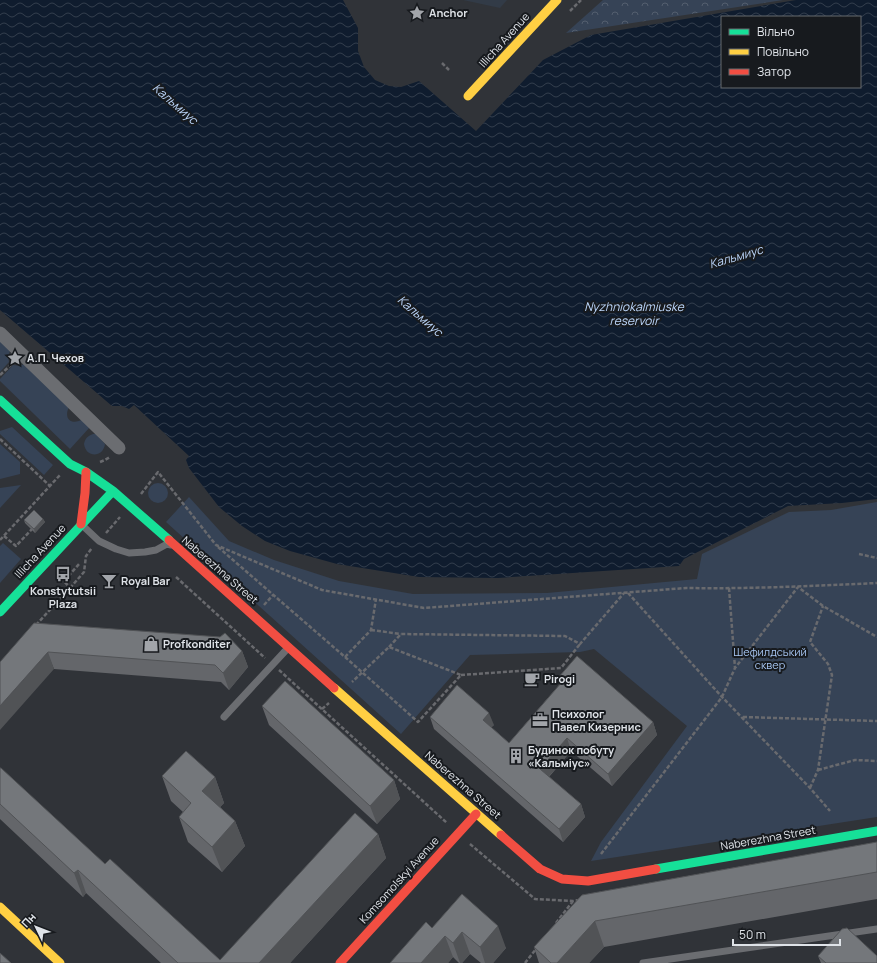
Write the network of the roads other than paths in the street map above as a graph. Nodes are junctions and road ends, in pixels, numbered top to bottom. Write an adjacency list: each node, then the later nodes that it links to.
1 (557, 0): 2 (street, Illicha Avenue)
2 (468, 96)
3 (0, 333): 5 (street)
4 (0, 400): 6 (street)
5 (119, 448)
6 (86, 472): 7 (street); 8 (street, Illicha Avenue)
7 (113, 491): 8 (street, Illicha Avenue); 9 (street, Naberezhna Street)
8 (82, 524): 9 (lane); 10 (street, Illicha Avenue)
9 (174, 545): 11 (street, Naberezhna Street)
10 (0, 612)
11 (289, 648): 12 (lane); 13 (street, Naberezhna Street)
12 (224, 716)
13 (476, 814): 14 (street, Naberezhna Street); 18 (street, Komsomolskyi Avenue)
14 (877, 831)
15 (0, 907): 17 (street)
16 (877, 929): 19 (lane)
17 (60, 963)
18 (340, 963)
19 (643, 963)

